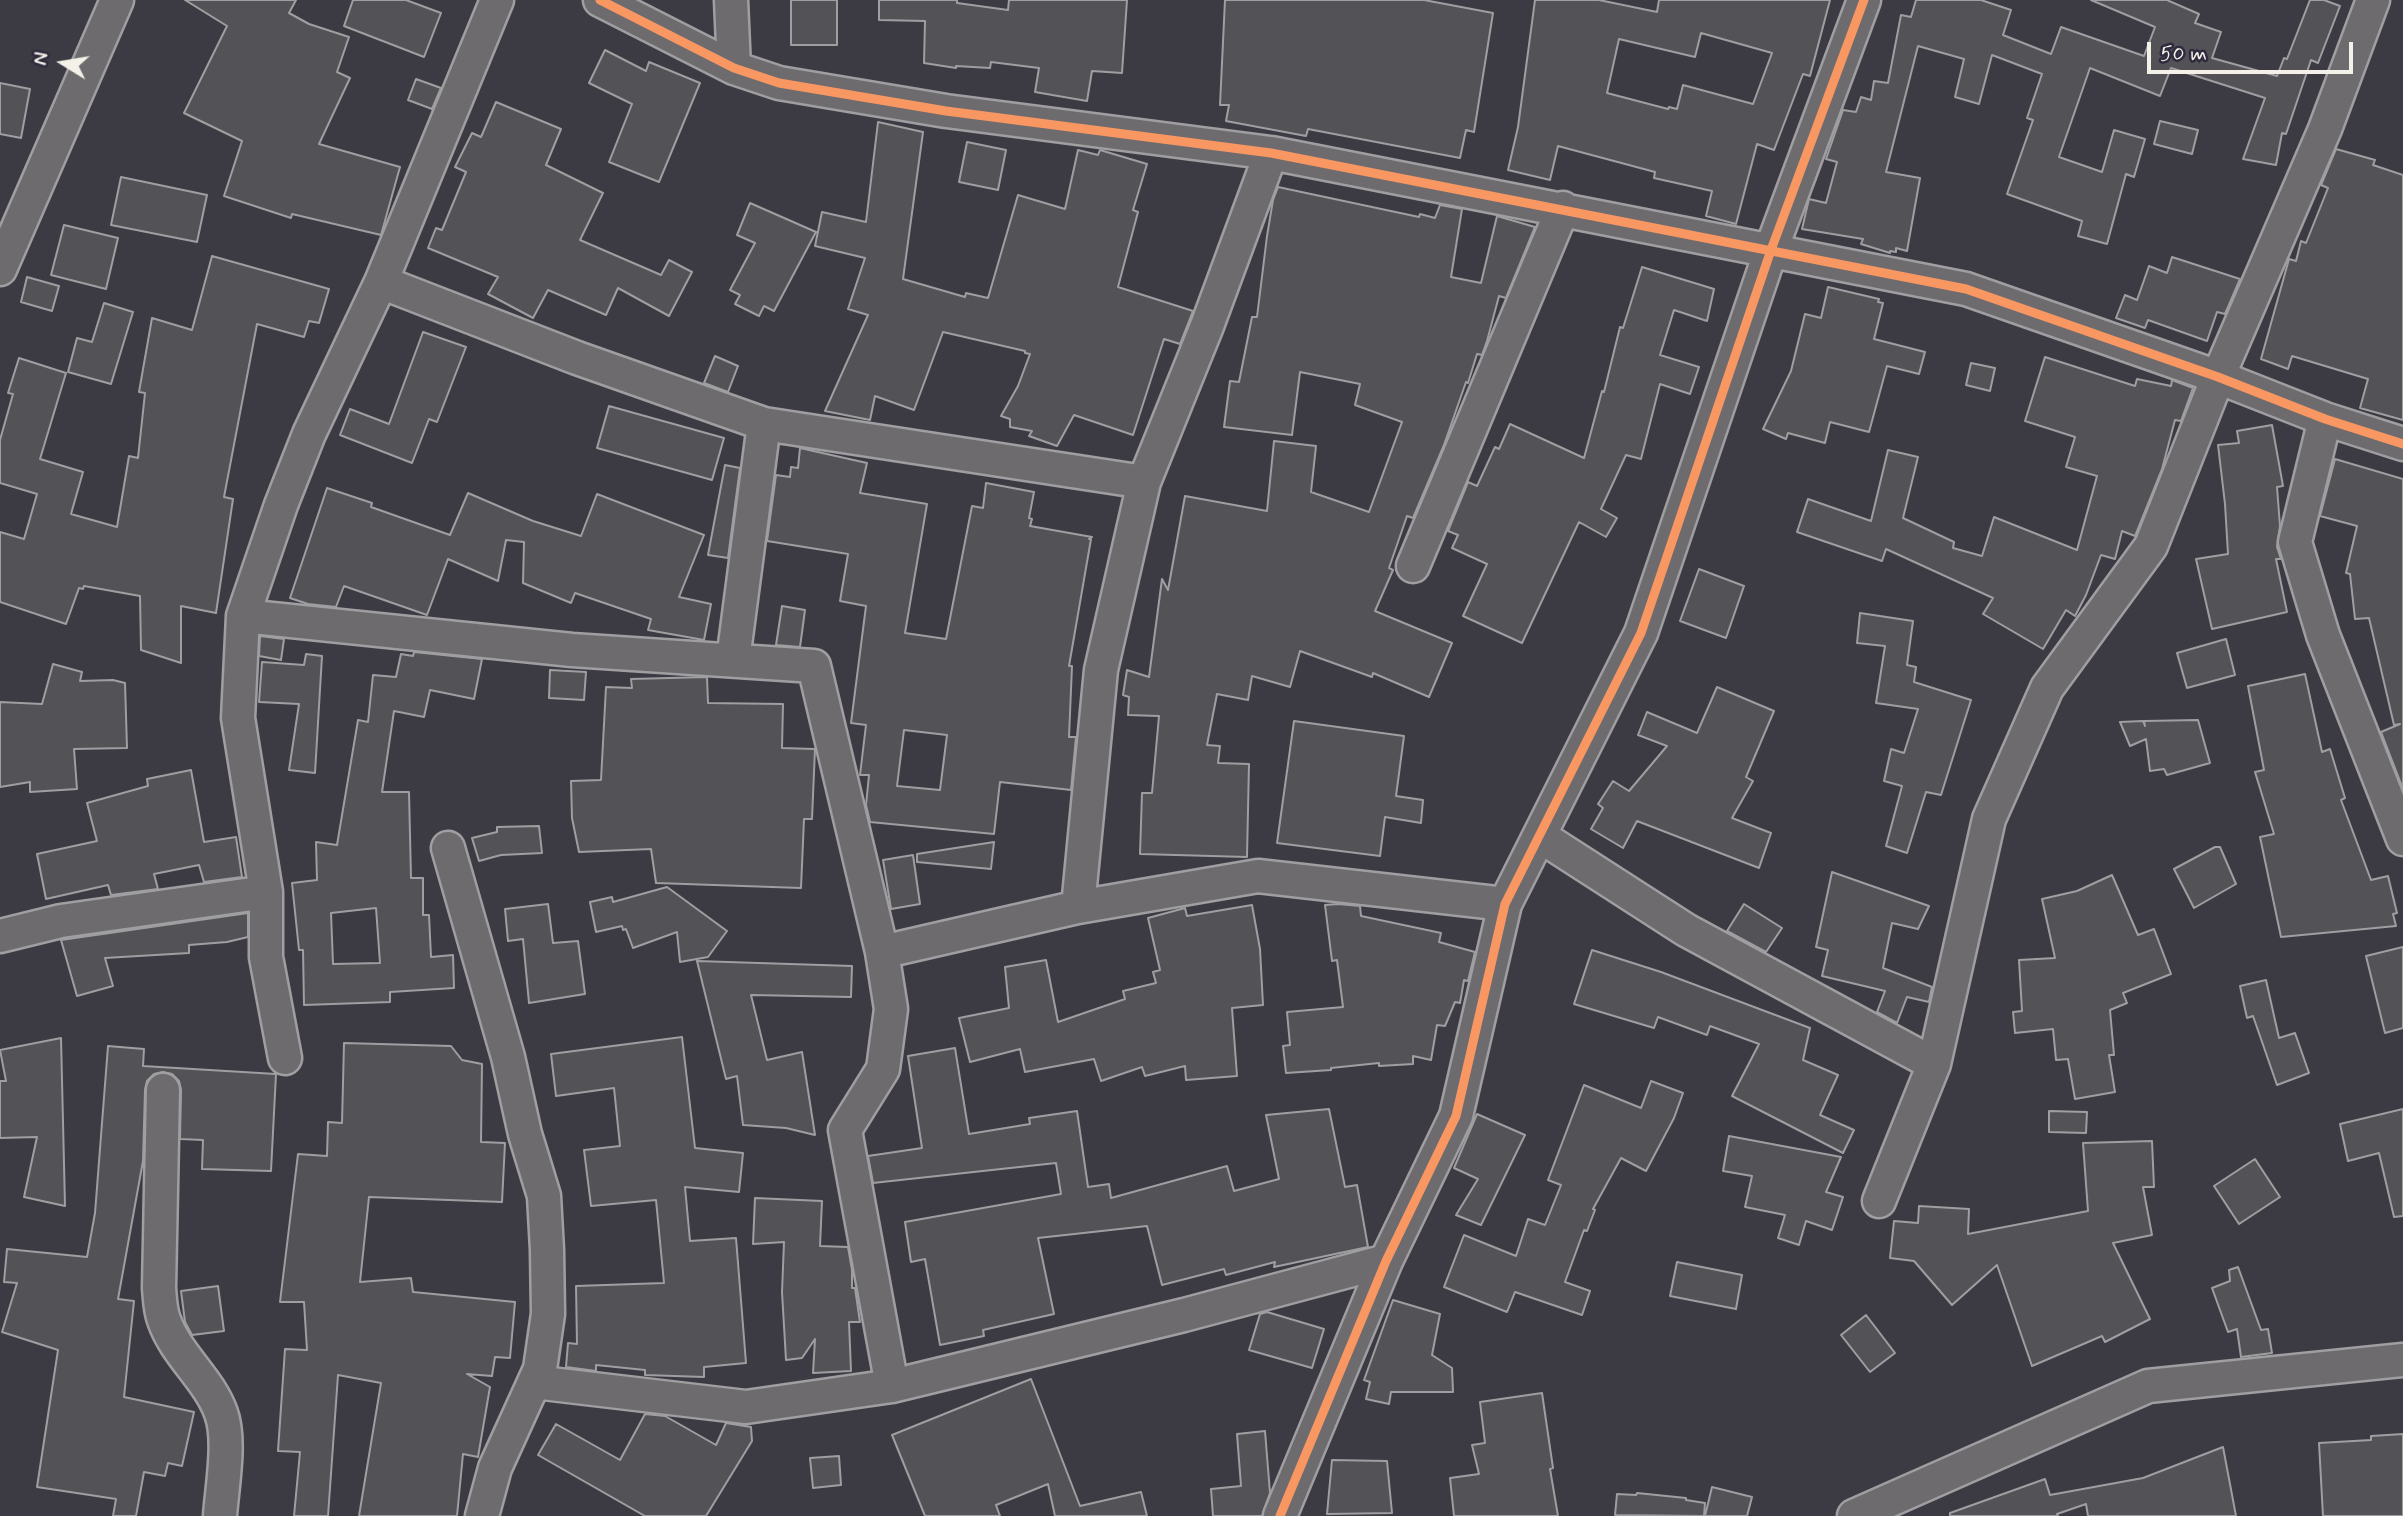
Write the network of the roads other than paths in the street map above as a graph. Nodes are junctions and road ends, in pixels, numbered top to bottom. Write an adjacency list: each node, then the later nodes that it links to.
1 (117, 0): 11 (street)
2 (496, 0): 12 (street)
3 (600, 0): 7 (street)
4 (731, 0): 7 (street)
5 (1864, 0): 10 (street)
6 (2373, 0): 13 (street)
7 (734, 68): 8 (street)
8 (1271, 153): 9 (street); 17 (street)
9 (1563, 208): 10 (street); 18 (street)
10 (1771, 250): 13 (street); 21 (street)
11 (0, 269)
12 (381, 282): 15 (street); 19 (street)
13 (2218, 377): 14 (street); 30 (street)
14 (2325, 419): 16 (street); 22 (street)
15 (764, 424): 17 (street); 20 (street)
16 (2403, 444)
17 (1143, 482): 26 (street)
18 (1413, 566)
19 (243, 616): 20 (street); 24 (street)
20 (733, 660): 28 (street)
21 (1540, 836): 25 (street); 30 (street)
22 (2403, 839)
23 (448, 848): 35 (street)
24 (266, 892): 27 (street); 29 (street)
25 (1505, 904): 26 (street); 33 (street)
26 (1078, 907): 28 (street)
27 (0, 936)
28 (882, 952): 36 (street)
29 (285, 1058)
30 (1934, 1064): 32 (street)
31 (163, 1090): 37 (street)
32 (1879, 1201)
33 (1386, 1261): 36 (street); 39 (street)
34 (2403, 1360): 40 (street)
35 (534, 1381): 36 (street); 38 (street)
36 (892, 1386)
37 (220, 1516)
38 (482, 1516)
39 (1280, 1516)
40 (1854, 1516)

